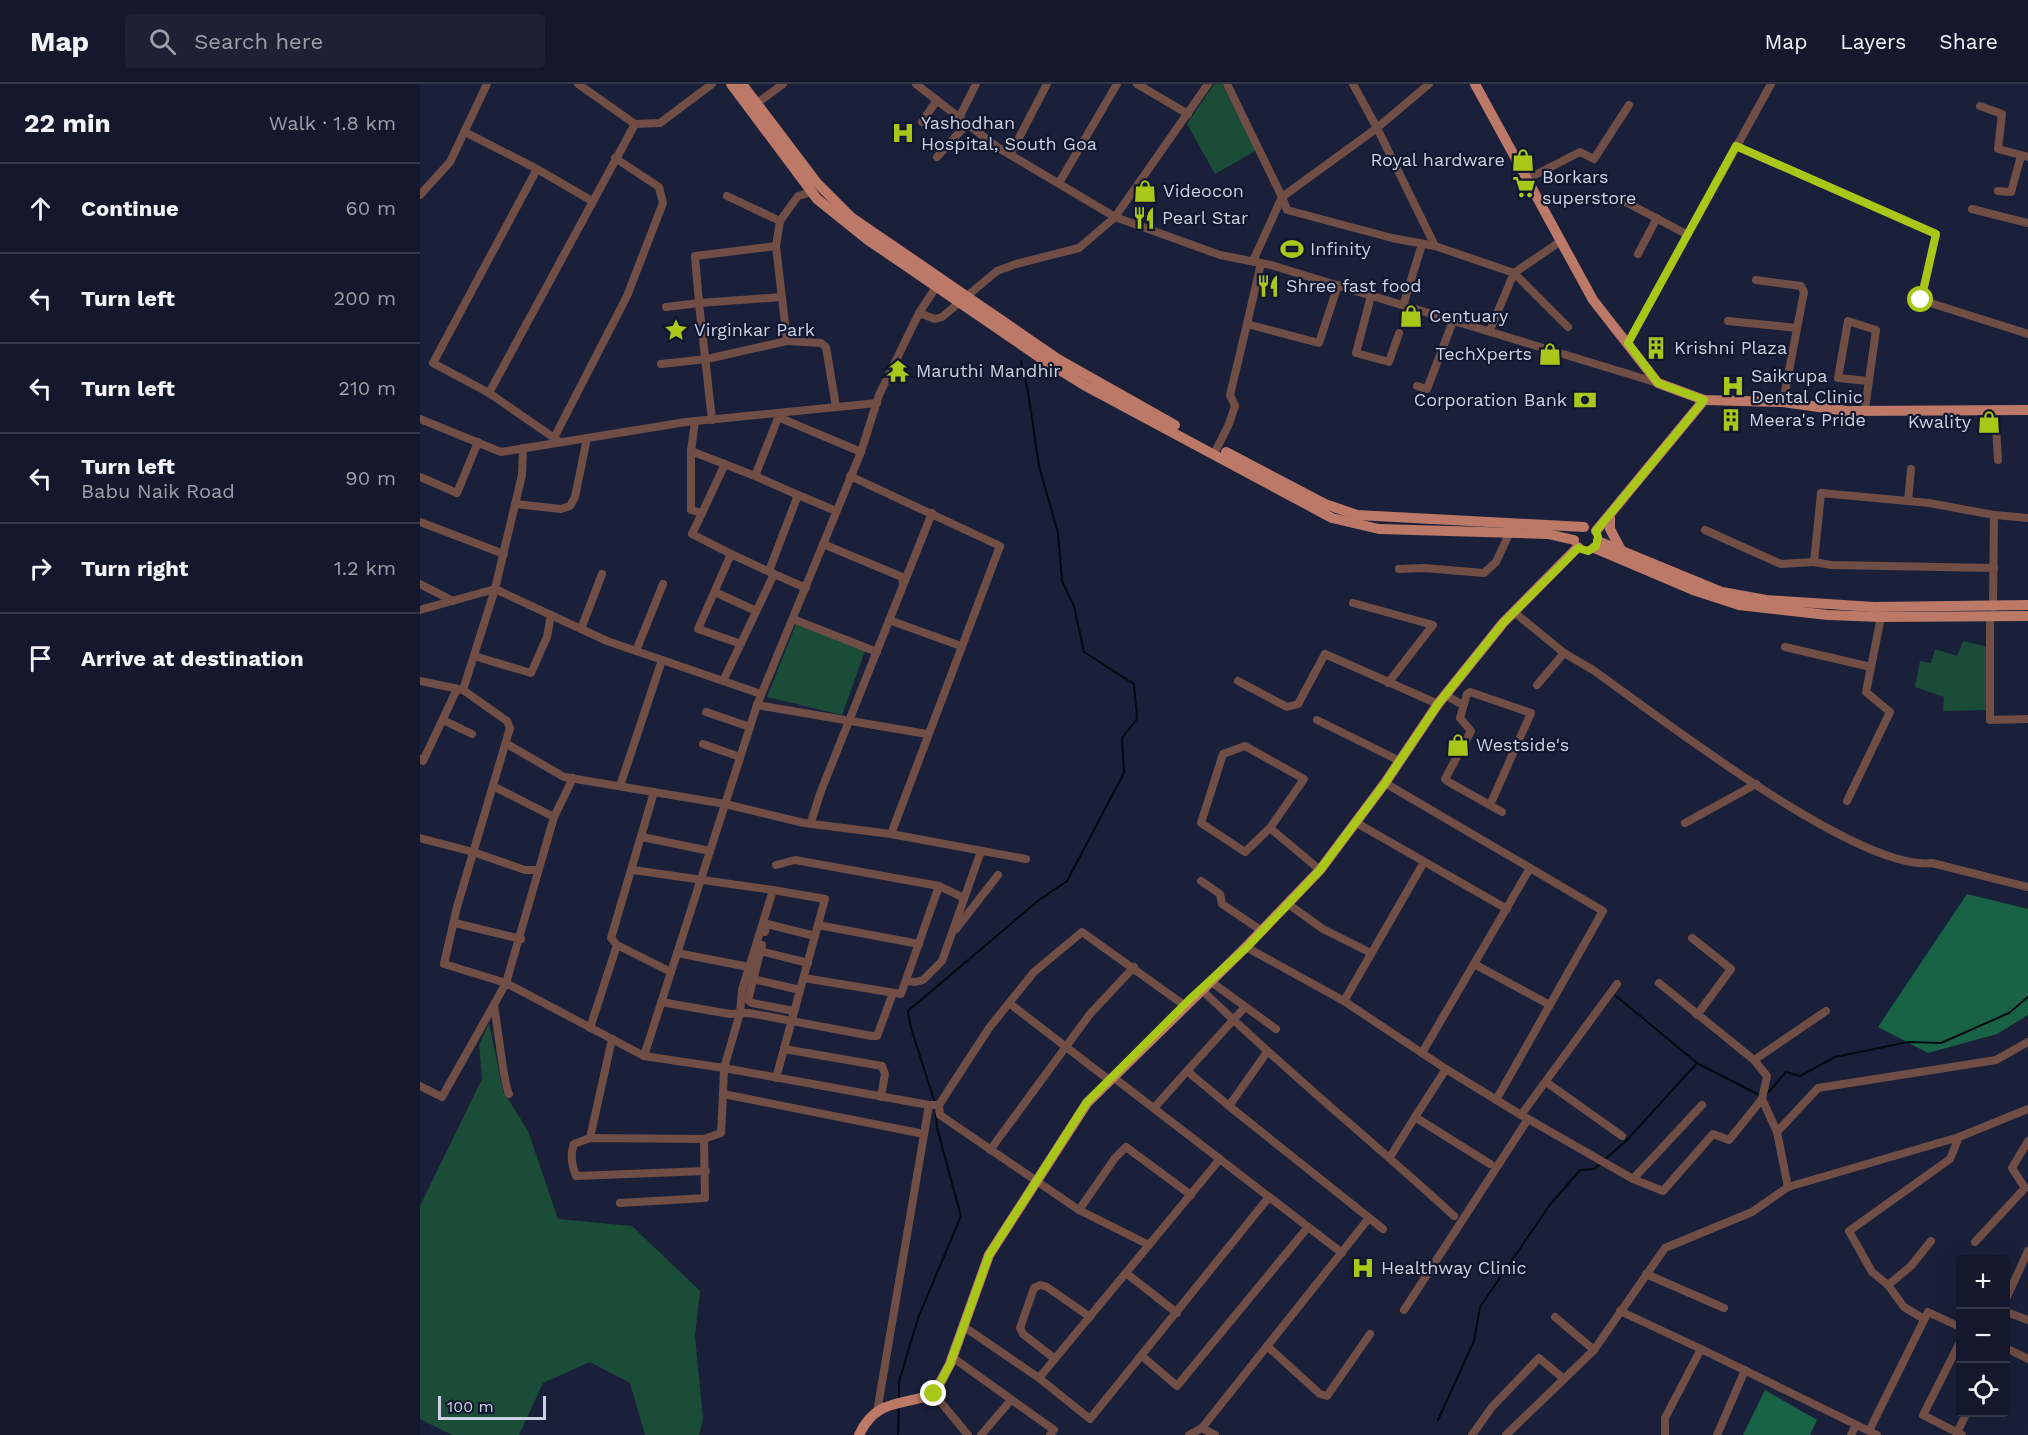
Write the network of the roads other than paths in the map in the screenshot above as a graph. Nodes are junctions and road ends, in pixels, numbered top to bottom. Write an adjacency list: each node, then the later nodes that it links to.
1 (487, 84): 28 (street)
2 (578, 84): 25 (street)
3 (712, 84): 25 (street)
4 (731, 84): 38 (main road)
5 (742, 84): 19 (main road)
6 (783, 84): 19 (street)
7 (916, 84): 18 (street)
8 (976, 84): 23 (street)
9 (1047, 84): 30 (street)
10 (1117, 84): 36 (street)
11 (1137, 84): 22 (street)
12 (1208, 84): 22 (street)
13 (1227, 84): 41 (street)
14 (1353, 84): 27 (street)
15 (1429, 84): 27 (street)
16 (1475, 84): 35 (main road)
17 (1771, 84): 29 (street)
18 (937, 100): 23 (street); 24 (street)
19 (756, 104): 62 (main road)
20 (1629, 105): 35 (street)
21 (1980, 106): 32 (street)
22 (1188, 114): 45 (street)
23 (959, 118): 26 (street)
24 (922, 122)
25 (634, 124): 33 (street)
26 (967, 124): 30 (street); 31 (street)
27 (1377, 128): 41 (street); 53 (street)
28 (465, 132): 34 (street); 39 (street)
29 (1736, 146): 49 (street); 74 (street)
30 (1010, 155): 36 (street)
31 (937, 157)
32 (2025, 157): 37 (street)
33 (615, 158): 43 (street); 95 (street)
34 (537, 168): 43 (street); 82 (street)
35 (1527, 179): 50 (main road)
36 (1059, 183): 45 (street)
37 (1998, 191)
38 (812, 192): 47 (street); 59 (main road)
39 (420, 195)
40 (727, 196): 47 (street)
41 (1282, 197): 51 (street); 55 (street)
42 (1622, 200): 46 (street)
43 (592, 201): 82 (street)
44 (1972, 209): 48 (street)
45 (1115, 217): 55 (street); 62 (street)
46 (1657, 218): 49 (street); 54 (street)
47 (780, 221): 52 (street)
48 (2028, 223)
49 (1688, 235): 76 (street)
50 (1561, 241): 56 (street); 76 (main road)
51 (1422, 244): 53 (street); 64 (street)
52 (776, 246): 61 (street); 63 (street)
53 (1435, 246): 56 (street)
54 (1638, 254)
55 (1257, 262): 58 (street); 69 (street)
56 (1514, 273): 70 (street); 72 (street)
57 (1756, 280): 71 (street)
58 (1338, 285): 60 (street); 69 (street)
59 (936, 287): 62 (main road); 66 (street)
60 (1371, 296): 64 (street); 73 (street)
61 (782, 297): 63 (street); 75 (street)
62 (964, 300): 66 (street); 98 (main road); 119 (main road)
63 (699, 303): 65 (street); 77 (street)
64 (1403, 306): 67 (street)
65 (666, 307)
66 (920, 313): 85 (street)
67 (1453, 321): 72 (street); 81 (street)
68 (1728, 321): 71 (street)
69 (1247, 324): 98 (street)
70 (1568, 327)
71 (1797, 328): 84 (street)
72 (1490, 330): 80 (street)
73 (1399, 333)
74 (2028, 334)
75 (787, 341): 77 (street); 86 (street)
76 (1628, 343): 80 (main road)
77 (705, 359): 78 (street); 92 (street)
78 (661, 364)
79 (1869, 381): 79 (street); 89 (street)
80 (1658, 383): 83 (main road)
81 (1417, 386)
82 (489, 393): 95 (street)
83 (1704, 400): 84 (main road); 113 (main road)
84 (1783, 402): 89 (main road)
85 (877, 403): 86 (street); 100 (street)
86 (836, 407): 90 (street)
87 (1995, 410): 88 (main road); 89 (main road); 101 (street)
88 (2028, 410)
89 (1865, 411)
90 (779, 415): 92 (street); 100 (street); 104 (street)
91 (420, 419): 96 (street)
92 (712, 420): 93 (street)
93 (695, 421): 94 (street); 99 (street)
94 (587, 438): 95 (street); 109 (street)
95 (557, 440): 97 (street)
96 (478, 442): 97 (street); 106 (street)
97 (523, 448): 109 (street)
98 (1216, 448): 117 (main road)
99 (691, 451): 102 (street); 111 (street)
100 (861, 452): 105 (street)
101 (1998, 460)
102 (725, 464): 104 (street); 111 (street)
103 (1911, 470): 108 (street)
104 (755, 476): 107 (street)
105 (850, 476): 110 (street); 112 (street)
106 (420, 477)
107 (798, 495): 110 (street); 129 (street)
108 (1908, 501): 114 (street); 126 (street)
109 (515, 504): 124 (street)
110 (836, 511): 121 (street)
111 (702, 513): 125 (street)
112 (932, 513): 133 (street); 151 (street)
113 (1610, 515): 120 (main road); 123 (main road)
114 (1994, 515): 115 (street); 127 (street)
115 (2028, 518)
116 (420, 522): 124 (street)
117 (1584, 527): 120 (main road); 122 (main road)
118 (1705, 530): 126 (street)
119 (1510, 532): 122 (main road); 128 (street)
120 (1596, 540): 122 (main road); 123 (main road); 146 (main road)
121 (824, 544): 133 (street); 134 (street)
122 (1576, 544): 142 (main road)
123 (1621, 550): 143 (main road)
124 (504, 554): 135 (street)
125 (731, 554): 129 (street); 136 (street)
126 (1814, 562): 127 (street)
127 (1994, 568): 143 (street)
128 (1399, 569)
129 (771, 573): 134 (street); 141 (street)
130 (602, 574): 149 (street)
131 (420, 584): 137 (street)
132 (663, 584): 153 (street)
133 (903, 584): 148 (street)
134 (806, 588): 147 (street)
135 (495, 589): 137 (street); 144 (street); 156 (street)
136 (715, 591): 141 (street); 150 (street)
137 (453, 601): 140 (street)
138 (1353, 603): 162 (street)
139 (2028, 605): 143 (main road)
140 (420, 610)
141 (756, 611): 150 (street)
142 (1514, 612): 155 (street); 166 (main road)
143 (1992, 612): 145 (main road); 146 (main road); 171 (street)
144 (551, 615): 149 (street); 156 (street)
145 (2028, 616)
146 (1881, 617): 158 (street)
147 (793, 619): 154 (street); 165 (street)
148 (889, 620): 151 (street); 154 (street)
149 (581, 629): 153 (street)
150 (741, 645): 160 (street)
151 (961, 646): 177 (street)
152 (1785, 647): 158 (street)
153 (636, 651): 157 (street)
154 (877, 652): 174 (street)
155 (1564, 654): 163 (street); 185 (street)
156 (474, 656): 164 (street)
157 (662, 660): 160 (street); 187 (street)
158 (1871, 667): 189 (street)
159 (420, 681): 164 (street)
160 (723, 681): 165 (street)
161 (1238, 681): 162 (street)
162 (1388, 683): 167 (street)
163 (1537, 685)
164 (460, 690): 172 (street); 178 (street)
165 (761, 694): 168 (street)
166 (1445, 695): 167 (main road); 169 (street)
167 (1438, 704): 181 (main road)
168 (757, 705): 174 (street); 175 (street)
169 (1463, 705): 191 (street); 191 (street)
170 (706, 712): 175 (street)
171 (2028, 719)
172 (443, 720): 176 (street); 182 (street)
173 (1317, 720): 181 (street)
174 (850, 721): 177 (street); 194 (street)
175 (750, 727): 180 (street)
176 (472, 734)
177 (927, 734): 198 (street)
178 (507, 744): 183 (street); 186 (street)
179 (703, 744): 180 (street)
180 (740, 757): 190 (street)
181 (1400, 761): 184 (main road)
182 (421, 762)
183 (573, 778): 187 (street); 193 (street)
184 (1385, 783): 195 (main road); 207 (street)
185 (1756, 784): 196 (street); 215 (street)
186 (493, 786): 193 (street); 203 (street)
187 (620, 786): 188 (street)
188 (654, 792): 190 (street); 199 (street)
189 (1847, 801)
190 (725, 804): 194 (street); 201 (street)
191 (1490, 805): 192 (street)
192 (1502, 812)
193 (554, 817): 208 (street)
194 (811, 822): 198 (street)
195 (1355, 822): 205 (street); 210 (main road)
196 (1685, 823)
197 (1270, 828): 197 (street); 210 (street)
198 (891, 834): 202 (street)
199 (642, 837): 201 (street); 209 (street)
200 (420, 838): 203 (street)
201 (710, 851): 212 (street)
202 (981, 851): 204 (street); 217 (street)
203 (473, 852): 208 (street); 220 (street)
204 (1026, 859)
205 (1424, 862): 219 (street); 232 (street)
206 (776, 865): 214 (street)
207 (1530, 868): 219 (street); 253 (street)
208 (537, 870): 226 (street)
209 (633, 870): 212 (street); 228 (street)
210 (1320, 870): 218 (main road)
211 (998, 875): 223 (street)
212 (701, 880): 216 (street); 231 (street)
213 (1202, 881): 222 (street)
214 (939, 886): 217 (street); 227 (street)
215 (2028, 887)
216 (773, 890): 221 (street); 235 (street)
217 (964, 898): 223 (street)
218 (1288, 904): 222 (main road); 232 (street)
219 (1507, 909): 234 (street)
220 (455, 923): 226 (street); 242 (street)
221 (818, 925): 224 (street); 227 (street)
222 (1262, 931): 229 (main road)
223 (951, 935): 240 (street)
224 (815, 936): 230 (street); 233 (street)
225 (1692, 938): 257 (street)
226 (521, 939): 242 (street)
227 (919, 944): 240 (street)
228 (617, 945): 237 (street); 260 (street)
229 (1246, 948): 241 (main road); 248 (street)
230 (760, 951): 233 (street); 239 (street)
231 (677, 953): 235 (street); 237 (street)
232 (1371, 953): 248 (street)
233 (808, 963): 238 (street)
234 (1474, 964): 253 (street); 267 (street)
235 (749, 967): 256 (street)
236 (1134, 967): 250 (street); 252 (street); 264 (street)
237 (671, 972): 249 (street)
238 (804, 978): 246 (street); 247 (street)
239 (753, 979): 246 (street); 258 (street)
240 (906, 981): 247 (street)
241 (1210, 981): 245 (main road); 254 (street)
242 (506, 983): 251 (street); 260 (street)
243 (1617, 984): 275 (street)
244 (1659, 984): 257 (street)
245 (1201, 989): 252 (main road); 259 (street)
246 (800, 990): 258 (street)
247 (893, 993): 258 (street)
248 (1344, 1001): 267 (street)
249 (662, 1002): 256 (street); 268 (street)
250 (1009, 1003): 264 (street); 283 (street)
251 (494, 1005): 276 (street); 277 (street)
252 (1184, 1005): 274 (main road)
253 (1550, 1005): 281 (street)
254 (1245, 1007): 259 (street); 261 (street)
255 (1826, 1011): 269 (street)
256 (740, 1013): 258 (street); 270 (street)
257 (1697, 1015): 269 (street)
258 (793, 1016): 265 (street)
259 (1235, 1022): 266 (street); 272 (street)
260 (590, 1028): 262 (street)
261 (1276, 1029)
262 (612, 1039): 268 (street); 294 (street)
263 (2028, 1042): 290 (street)
264 (1066, 1047): 274 (street); 297 (street)
265 (784, 1049): 273 (street); 279 (street)
266 (1267, 1052): 285 (street); 298 (street)
267 (1422, 1053): 271 (street)
268 (644, 1056): 270 (street)
269 (1754, 1060): 280 (street)
270 (724, 1068): 273 (street); 278 (street)
271 (1446, 1069): 281 (street); 288 (street)
272 (1187, 1071): 285 (street); 286 (street)
273 (776, 1078): 279 (street)
274 (1111, 1078): 286 (street); 303 (main road)
275 (1546, 1082): 289 (street); 292 (street)
276 (420, 1086)
277 (509, 1094)
278 (723, 1094): 291 (street); 295 (street)
279 (881, 1097): 282 (street)
280 (1762, 1099): 290 (street); 302 (street)
281 (1496, 1100): 289 (street)
282 (929, 1105): 283 (street); 291 (street)
283 (939, 1105): 297 (street)
284 (1701, 1105): 302 (street)
285 (1229, 1106): 310 (street)
286 (1154, 1108): 299 (street)
287 (2028, 1109): 293 (street)
288 (1415, 1117): 298 (street); 300 (street)
289 (1525, 1117): 302 (street); 323 (street)
290 (1777, 1132): 304 (street)
291 (924, 1134): 348 (street)
292 (1622, 1136)
293 (1959, 1137): 304 (street); 320 (street)
294 (590, 1138): 295 (street); 301 (street)
295 (704, 1139): 301 (street)
296 (2028, 1141): 314 (street)
297 (990, 1150): 303 (street)
298 (1390, 1157): 309 (street)
299 (1220, 1160): 305 (street); 306 (street)
300 (1490, 1164)
301 (706, 1171): 307 (street)
302 (1633, 1179)
303 (1036, 1182): 308 (street); 331 (main road)
304 (1788, 1186): 319 (street)
305 (1191, 1195): 308 (street); 315 (street)
306 (1269, 1197): 311 (street); 325 (street)
307 (620, 1203)
308 (1079, 1210): 315 (street)
309 (1454, 1216)
310 (1369, 1218): 312 (street); 317 (street)
311 (1308, 1227): 317 (street); 339 (street)
312 (1383, 1229)
313 (1931, 1241): 320 (street)
314 (1975, 1242)
315 (1149, 1245): 318 (street)
316 (2028, 1251): 321 (street)
317 (1342, 1253): 334 (street)
318 (1126, 1273): 325 (street); 327 (street)
319 (1646, 1274): 322 (street); 324 (street)
320 (1888, 1285): 329 (street)
321 (2010, 1290)
322 (1724, 1308)
323 (1404, 1310)
324 (1620, 1311): 335 (street); 336 (street)
325 (1177, 1313): 339 (street)
326 (2010, 1313): 330 (street)
327 (1089, 1317): 341 (street); 341 (street)
328 (1555, 1317): 336 (street)
329 (1924, 1319): 332 (street); 353 (street)
330 (2028, 1320)
331 (963, 1326): 340 (main road); 344 (street)
332 (1956, 1326)
333 (1370, 1334): 334 (street)
334 (1267, 1346): 351 (street)
335 (1701, 1349): 343 (street); 362 (street)
336 (1594, 1350): 345 (street)
337 (1956, 1350): 354 (street)
338 (2010, 1350): 342 (street)
339 (1142, 1356): 344 (street)
340 (952, 1357): 346 (main road); 347 (street)
341 (1055, 1359): 344 (street)
342 (2028, 1359)
343 (1745, 1370): 350 (street); 363 (street)
344 (1039, 1378)
345 (1564, 1379): 352 (street); 361 (street)
346 (934, 1394): 348 (main road); 356 (street)
347 (1011, 1400): 357 (street); 358 (street)
348 (876, 1412): 355 (main road)
349 (1966, 1417): 354 (street)
350 (1856, 1425): 353 (street); 364 (street)
351 (1202, 1428): 359 (street); 360 (street)
352 (1511, 1434)
353 (1874, 1434)
354 (1960, 1434)
355 (859, 1435)
356 (968, 1435)
357 (981, 1435)
358 (1050, 1435)
359 (1189, 1435)
360 (1215, 1435)
361 (1472, 1435)
362 (1665, 1435)
363 (1717, 1435)
364 (1851, 1435)

